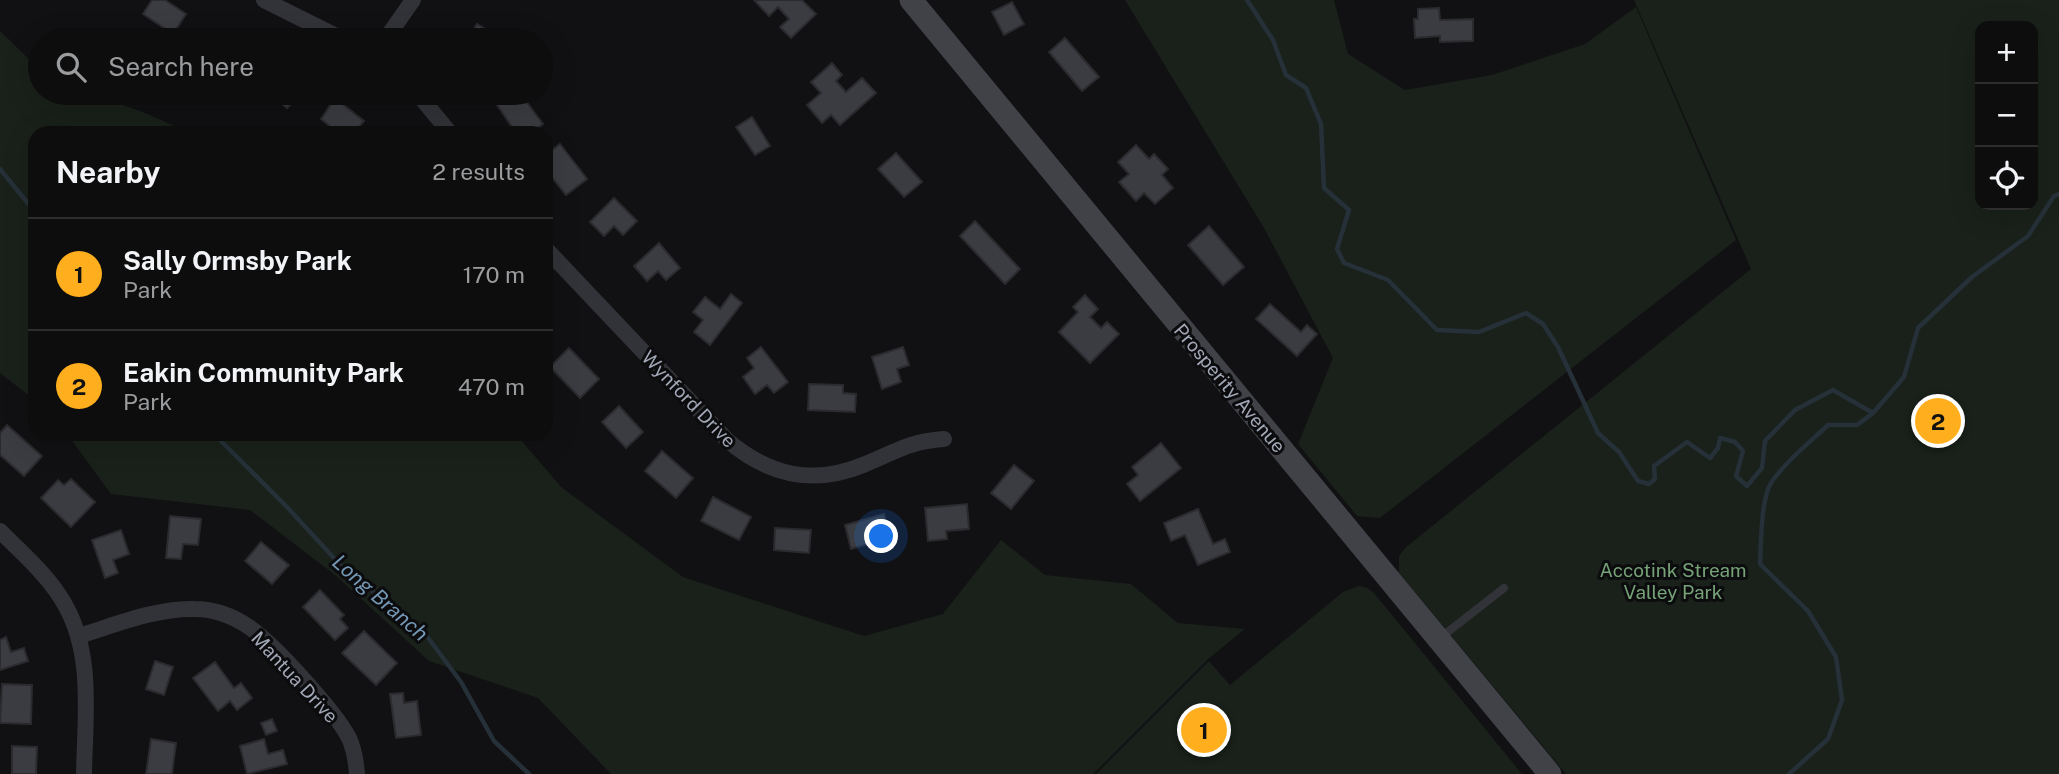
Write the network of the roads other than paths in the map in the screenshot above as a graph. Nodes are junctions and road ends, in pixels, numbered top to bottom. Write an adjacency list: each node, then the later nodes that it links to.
1 (264, 0): 4 (street)
2 (413, 0): 5 (street)
3 (911, 0): 13 (main road, Prosperity Avenue)
4 (320, 28)
5 (394, 28)
6 (427, 105): 7 (street)
7 (444, 126)
8 (553, 256): 9 (street, Wynford Drive)
9 (944, 439)
10 (0, 531): 12 (street)
11 (1504, 588): 13 (lane)
12 (79, 636): 14 (street); 15 (street, Mantua Drive)
13 (1439, 638): 16 (main road, Prosperity Avenue)
14 (83, 774)
15 (357, 774)
16 (1550, 774)

